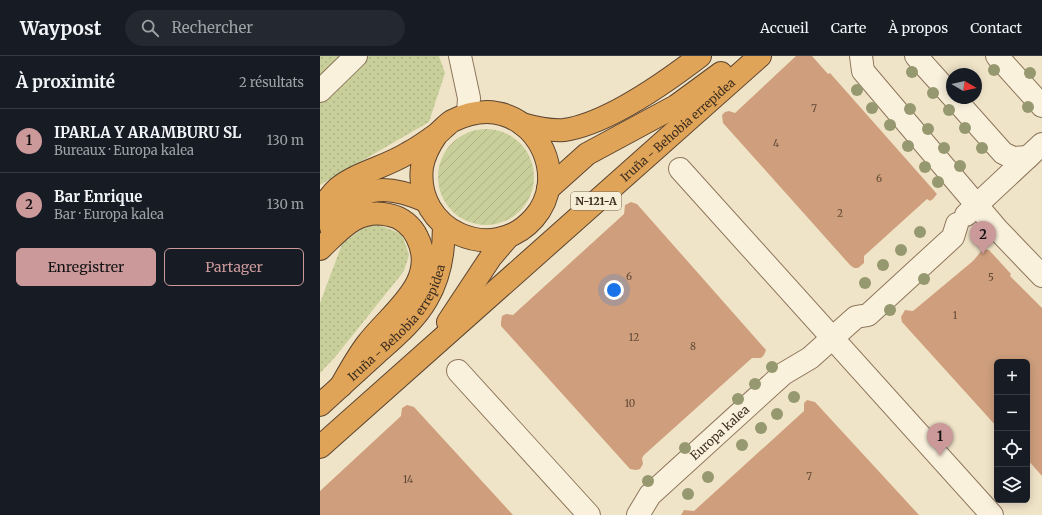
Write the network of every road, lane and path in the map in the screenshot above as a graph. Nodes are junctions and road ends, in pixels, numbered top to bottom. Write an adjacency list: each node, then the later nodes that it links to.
1 (356, 56): 10 (street)
2 (460, 56): 13 (street)
3 (700, 56): 14 (highway, N-121-A)
4 (741, 56): 18 (highway, Iruña - Behobia errepidea / N-121-A)
5 (760, 56): 28 (highway, Iruña - Behobia errepidea / N-121-A)
6 (861, 56): 20 (street)
7 (916, 56): 9 (street)
8 (997, 56): 12 (street)
9 (946, 89)
10 (320, 91)
11 (959, 104): 16 (street)
12 (1042, 106)
13 (468, 114): 14 (highway, N-121-A); 15 (highway, N-121-A)
14 (522, 124): 18 (highway, N-121-A)
15 (437, 134): 19 (highway, N-121-A); 21 (highway)
16 (1035, 151): 20 (street, Europa kalea)
17 (680, 169): 27 (street)
18 (548, 189): 23 (highway, N-121-A)
19 (426, 201): 22 (highway, N-121-A); 24 (highway)
20 (976, 204): 26 (street); 27 (street, Europa kalea)
21 (320, 216)
22 (444, 226): 23 (highway, N-121-A); 30 (highway, Iruña - Behobia errepidea)
23 (509, 236): 28 (highway, Iruña - Behobia errepidea / N-121-A)
24 (320, 245)
25 (320, 249): 30 (highway)
26 (1042, 276)
27 (832, 339): 34 (street, Europa kalea); 35 (street)
28 (432, 346): 32 (highway, Iruña - Behobia errepidea / N-121-A)
29 (458, 371): 33 (street)
30 (341, 386): 31 (highway, Iruña - Behobia errepidea)
31 (320, 405)
32 (320, 447)
33 (589, 515)
34 (638, 515)
35 (992, 515)

